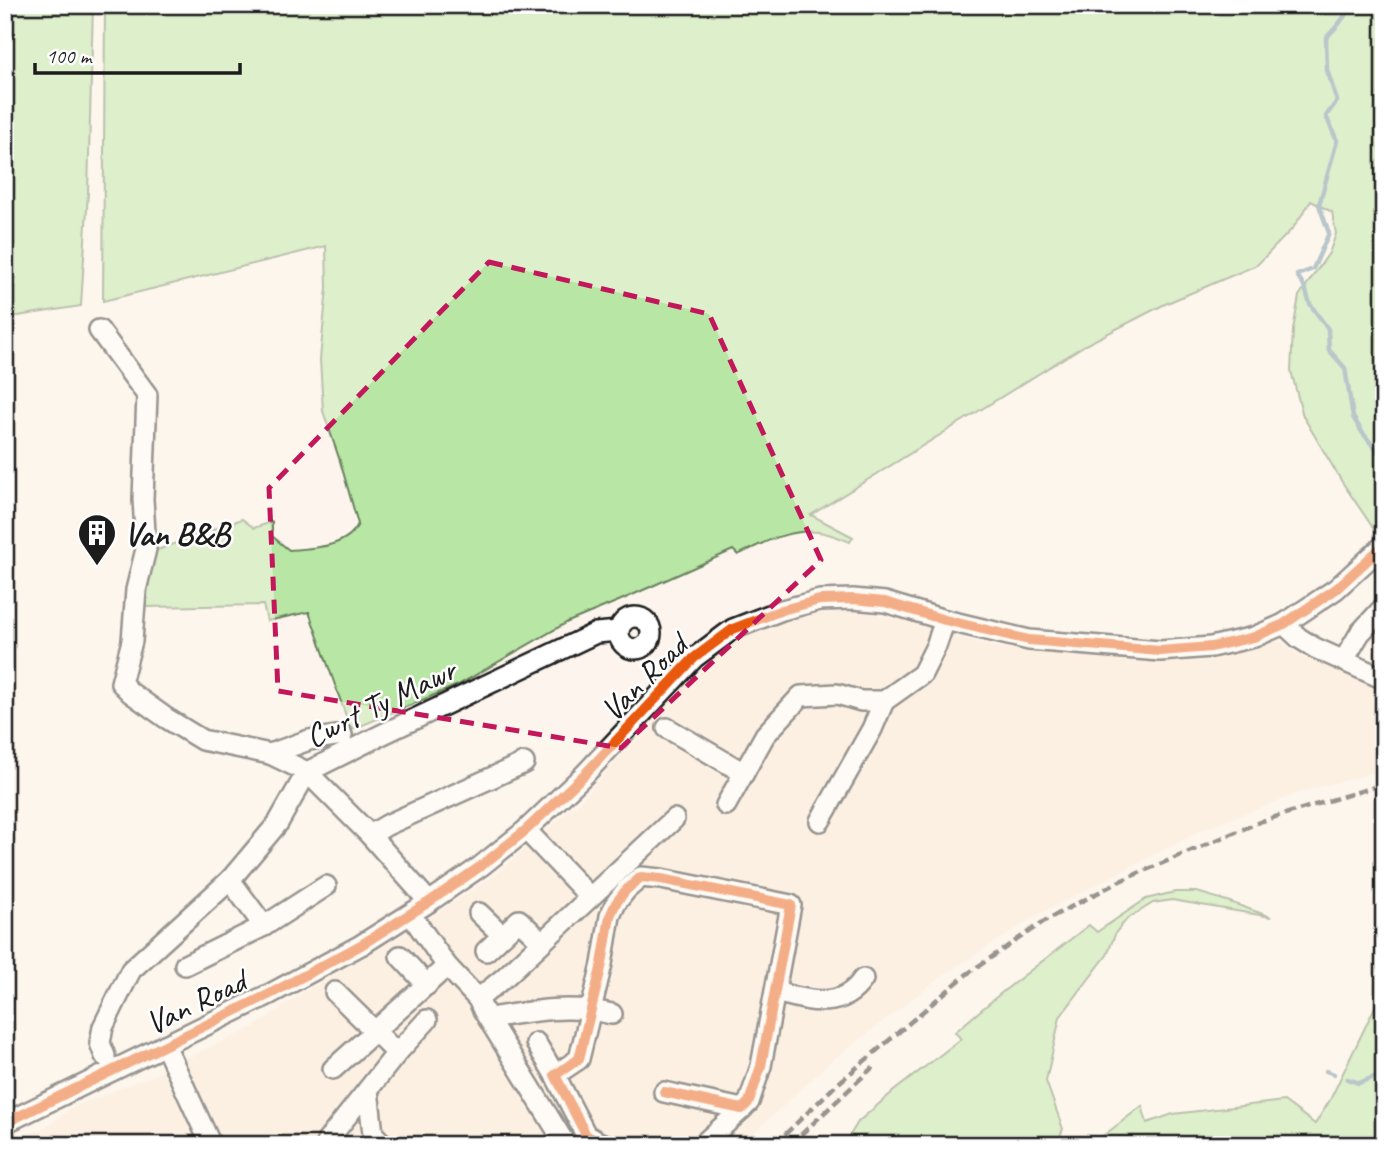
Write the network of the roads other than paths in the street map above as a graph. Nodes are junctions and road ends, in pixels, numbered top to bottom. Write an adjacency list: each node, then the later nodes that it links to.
1 (99, 330): 12 (street)
2 (1384, 545): 5 (street, Van Road)
3 (1384, 607): 7 (street)
4 (945, 620): 5 (street, Van Road); 9 (street); 19 (street, Van Road)
5 (1284, 624): 7 (street)
6 (619, 631): 14 (street, Cwrt Ty Mawr)
7 (1344, 660): 8 (street)
8 (1384, 679)
9 (884, 701): 15 (street); 18 (street)
10 (667, 728): 15 (street)
11 (342, 735): 12 (street)
12 (270, 754): 14 (street)
13 (524, 763): 20 (street)
14 (307, 772): 20 (street); 21 (street, Cwrt Ty Mawr)
15 (744, 773): 16 (street)
16 (726, 805)
17 (674, 819): 23 (street)
18 (820, 821)
19 (526, 830): 23 (street); 24 (street, Van Road)
20 (370, 835): 24 (street)
21 (230, 880): 27 (street); 47 (street, Cwrt Ty Mawr)
22 (326, 886): 27 (street)
23 (590, 897): 29 (street)
24 (429, 902): 26 (street, Van Road)
25 (480, 913): 28 (street)
26 (411, 915): 33 (street); 45 (street, Van Road)
27 (264, 926): 32 (street)
28 (502, 935): 29 (street); 30 (street)
29 (542, 942): 38 (street)
30 (486, 951)
31 (400, 956): 35 (street)
32 (184, 965)
33 (447, 966): 35 (street); 38 (street)
34 (863, 979): 37 (street)
35 (426, 985): 43 (street)
36 (335, 992): 43 (street)
37 (775, 992): 39 (street); 52 (street)
38 (478, 999): 41 (street)
39 (592, 1010): 40 (street); 41 (street); 49 (street)
40 (612, 1014)
41 (489, 1018): 57 (street)
42 (427, 1020): 46 (street)
43 (375, 1031): 46 (street); 48 (street)
44 (536, 1042): 49 (street)
45 (164, 1045): 53 (street, Van Road); 55 (street)
46 (397, 1054): 50 (street)
47 (105, 1056)
48 (333, 1069)
49 (555, 1075): 58 (street)
50 (368, 1090): 54 (street); 56 (street)
51 (664, 1092): 52 (street)
52 (742, 1109): 59 (street)
53 (5, 1123)
54 (327, 1140)
55 (211, 1145)
56 (384, 1145)
57 (566, 1145)
58 (606, 1145)
59 (702, 1145)

